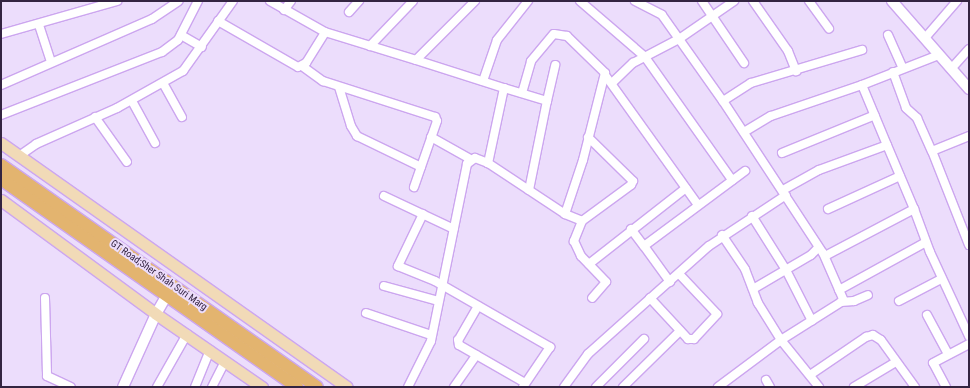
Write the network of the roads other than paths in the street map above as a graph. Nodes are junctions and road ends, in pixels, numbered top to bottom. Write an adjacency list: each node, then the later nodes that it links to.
1 (117, 1): 23 (street)
2 (179, 1): 38 (street)
3 (198, 1): 27 (street)
4 (233, 1): 22 (street)
5 (270, 1): 19 (street)
6 (291, 1): 19 (street)
7 (359, 1): 20 (street)
8 (413, 1): 31 (street)
9 (475, 1): 37 (street)
10 (528, 1): 47 (street)
11 (580, 1): 36 (street)
12 (636, 1): 30 (street)
13 (702, 1): 21 (street)
14 (734, 1): 21 (street)
15 (753, 1): 44 (street)
16 (809, 1): 24 (street)
17 (892, 1): 29 (street)
18 (957, 1): 29 (street)
19 (284, 10): 25 (street)
20 (349, 12)
21 (712, 16): 30 (street); 39 (street)
22 (218, 21): 32 (street); 41 (street)
23 (39, 25): 26 (street); 38 (street)
24 (829, 29)
25 (324, 32): 31 (street); 41 (street)
26 (1, 34)
27 (181, 35): 32 (street); 59 (street)
28 (888, 35): 42 (street)
29 (925, 38): 35 (street)
30 (679, 39): 36 (street); 58 (street)
31 (370, 46): 37 (street)
32 (202, 47): 49 (street)
33 (969, 49): 43 (street)
34 (862, 50): 44 (street)
35 (939, 55): 42 (street); 43 (street)
36 (645, 57): 48 (street); 81 (street)
37 (416, 60): 47 (street)
38 (51, 62): 50 (street)
39 (744, 63)
40 (554, 65): 57 (street)
41 (302, 66): 52 (street)
42 (903, 68): 45 (street)
43 (951, 69): 54 (street)
44 (796, 71): 58 (street)
45 (892, 72): 51 (street); 70 (street)
46 (606, 75): 48 (street); 55 (street); 66 (street)
47 (483, 80): 53 (street)
48 (612, 83): 83 (street)
49 (163, 84): 56 (street); 62 (street)
50 (1, 85)
51 (862, 85): 60 (street); 63 (street)
52 (339, 87): 65 (street); 77 (street)
53 (504, 88): 55 (street); 75 (street)
54 (969, 89)
55 (522, 93): 57 (street)
56 (132, 100): 61 (street); 68 (street)
57 (547, 101): 84 (street)
58 (723, 101): 63 (street)
59 (1, 115)
60 (875, 115): 69 (street); 71 (street)
61 (95, 117): 72 (street); 74 (street)
62 (182, 117)
63 (744, 132): 85 (street)
64 (969, 136): 70 (street)
65 (431, 137): 73 (street); 77 (street)
66 (588, 137): 92 (street); 94 (street)
67 (1, 143): 72 (main road)
68 (155, 143)
69 (887, 145): 79 (street); 85 (street)
70 (932, 151): 99 (street)
71 (782, 153)
72 (18, 156): 147 (main road)
73 (470, 159): 75 (street); 95 (street)
74 (127, 162)
75 (488, 164): 84 (street)
76 (1, 165): 111 (main road, GT Road;Sher Shah Suri Marg)
77 (421, 167): 82 (street)
78 (745, 171): 81 (street)
79 (900, 176): 89 (street); 90 (street)
80 (1, 179): 111 (main road, GT Road;Sher Shah Suri Marg)
81 (732, 180): 88 (street)
82 (414, 187)
83 (686, 188): 88 (street); 96 (street)
84 (529, 190): 92 (street)
85 (784, 192): 93 (street); 101 (street)
86 (384, 196): 91 (street)
87 (1, 200): 122 (main road)
88 (698, 205): 100 (street)
89 (828, 209)
90 (914, 209): 98 (street); 102 (street)
91 (423, 214): 95 (street); 109 (street)
92 (565, 214): 94 (street)
93 (752, 216): 97 (street); 104 (street)
94 (582, 221): 103 (street)
95 (454, 229): 109 (street)
96 (631, 229): 100 (street); 103 (street)
97 (722, 235): 105 (street); 110 (street)
98 (926, 242): 106 (street); 112 (street)
99 (969, 244)
100 (644, 246): 107 (street)
101 (818, 248): 102 (street); 104 (street)
102 (825, 256): 112 (street)
103 (589, 264): 115 (street)
104 (786, 270): 110 (street); 124 (street)
105 (679, 274): 107 (street); 125 (street)
106 (942, 279): 119 (street); 128 (street)
107 (670, 282): 116 (street)
108 (384, 286): 117 (street)
109 (442, 286): 117 (street); 120 (street)
110 (752, 289): 130 (street)
111 (170, 290): 122 (street); 145 (main road, GT Road;Sher Shah Suri Marg); 146 (main road, GT Road;Sher Shah Suri Marg)
112 (840, 290): 118 (street)
113 (868, 295): 118 (street)
114 (45, 298): 139 (street)
115 (592, 298)
116 (650, 298): 125 (street); 150 (street)
117 (438, 301): 127 (street)
118 (844, 301): 124 (street)
119 (899, 301)
120 (478, 306): 134 (street); 138 (street)
121 (366, 313): 127 (street)
122 (156, 314): 126 (main road); 140 (street)
123 (927, 316): 133 (street)
124 (812, 321): 130 (street)
125 (680, 331): 152 (street)
126 (187, 334): 132 (main road); 141 (street)
127 (431, 335): 148 (street)
128 (969, 336)
129 (644, 339): 151 (street)
130 (781, 340): 137 (street); 153 (street)
131 (969, 344): 133 (street)
132 (210, 350): 135 (main road); 142 (street)
133 (948, 354): 157 (street)
134 (476, 355): 138 (street); 149 (street)
135 (225, 361): 143 (street); 144 (main road)
136 (896, 362): 137 (street); 155 (street); 156 (street)
137 (810, 375): 154 (street)
138 (524, 385)
139 (71, 387)
140 (123, 387)
141 (157, 387)
142 (195, 387)
143 (212, 387)
144 (262, 387)
145 (297, 387)
146 (317, 387)
147 (347, 387)
148 (408, 387)
149 (454, 387)
150 (565, 387)
151 (596, 387)
152 (624, 387)
153 (718, 387)
154 (819, 387)
155 (854, 387)
156 (915, 387)
157 (946, 387)

